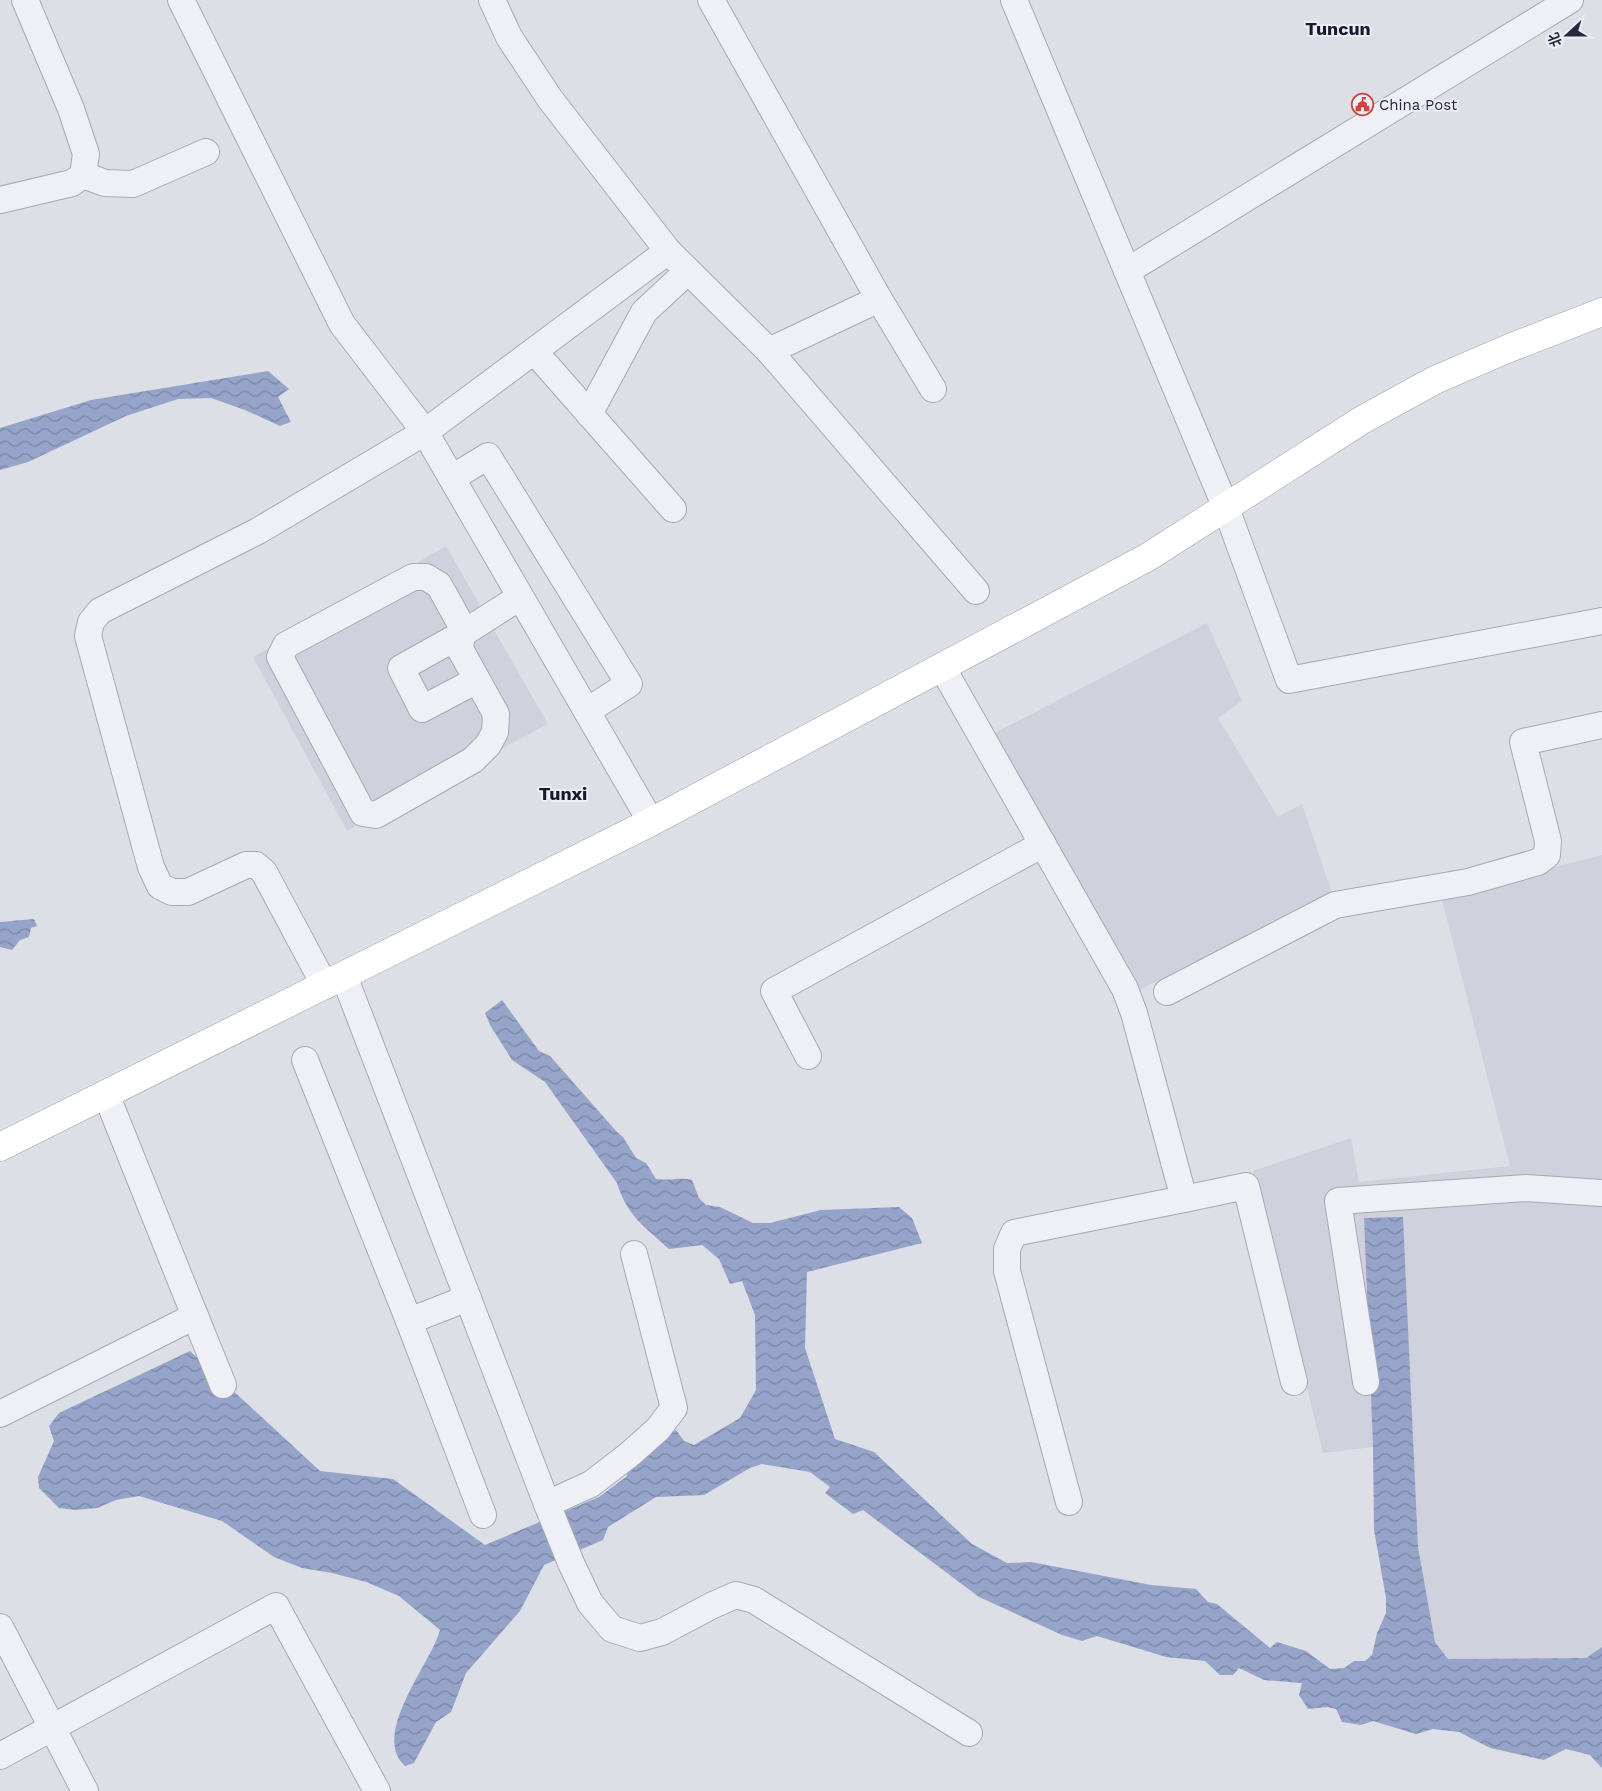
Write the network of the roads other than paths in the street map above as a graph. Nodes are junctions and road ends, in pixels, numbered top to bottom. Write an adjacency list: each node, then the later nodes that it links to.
1 (25, 0): 8 (street)
2 (181, 0): 19 (street)
3 (492, 0): 10 (street)
4 (711, 0): 13 (street)
5 (1014, 0): 12 (street)
6 (1570, 0): 12 (street)
7 (206, 152): 8 (street)
8 (83, 175): 9 (street)
9 (0, 200)
10 (668, 252): 11 (street); 16 (street)
11 (688, 270): 15 (street); 18 (street)
12 (1127, 271): 21 (street)
13 (879, 299): 15 (street); 17 (street)
14 (1602, 312): 21 (main road)
15 (769, 350): 23 (street)
16 (534, 351): 18 (street); 19 (street)
17 (933, 389)
18 (589, 414): 22 (street)
19 (425, 432): 20 (street); 33 (street)
20 (452, 478): 24 (street); 29 (street)
21 (1226, 508): 25 (street); 27 (main road)
22 (672, 509)
23 (976, 590)
24 (520, 597): 26 (street); 29 (street)
25 (1602, 621)
26 (462, 634): 28 (street); 28 (street); 28 (street)
27 (942, 667): 31 (main road); 32 (street)
28 (477, 680)
29 (587, 711): 31 (street)
30 (1602, 725): 34 (street)
31 (651, 822): 33 (main road)
32 (1042, 844): 35 (street); 40 (street)
33 (334, 981): 37 (main road); 42 (street)
34 (1167, 992)
35 (808, 1056)
36 (305, 1060): 44 (street)
37 (106, 1094): 38 (main road); 43 (street)
38 (0, 1147)
39 (1602, 1193): 46 (street)
40 (1184, 1199): 45 (street); 49 (street)
41 (634, 1254): 50 (street)
42 (468, 1298): 44 (street); 50 (street)
43 (195, 1316): 47 (street); 48 (street)
44 (409, 1321): 51 (street)
45 (1294, 1382)
46 (1366, 1382)
47 (222, 1385)
48 (0, 1414)
49 (1069, 1502)
50 (549, 1510): 54 (street)
51 (483, 1515)
52 (0, 1627): 53 (street)
53 (52, 1728): 55 (street); 56 (street); 57 (street)
54 (969, 1733)
55 (0, 1756)
56 (85, 1791)
57 (376, 1791)

